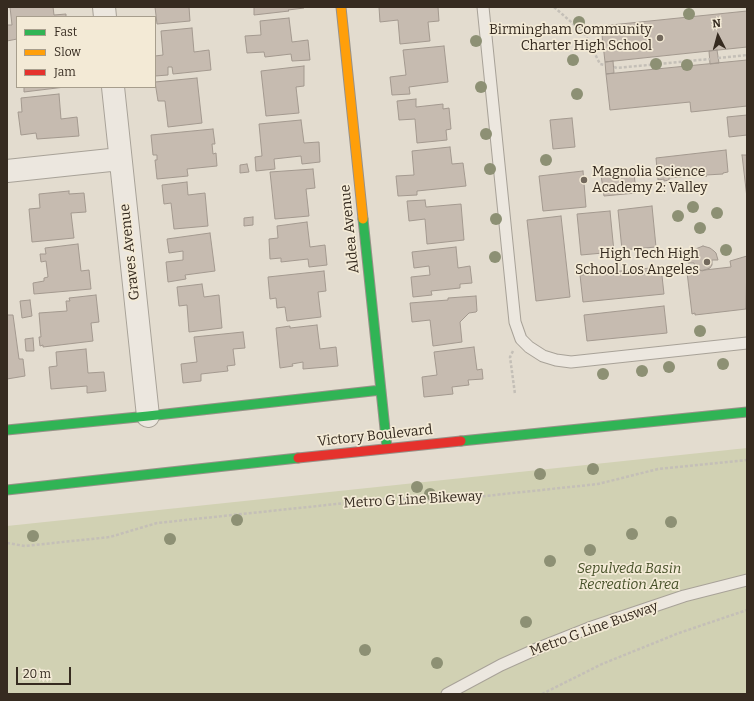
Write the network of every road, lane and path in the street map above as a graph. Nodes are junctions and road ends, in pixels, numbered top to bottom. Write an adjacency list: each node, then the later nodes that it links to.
1 (341, 7): 14 (street, Aldea Avenue)
2 (483, 7): 12 (lane)
3 (554, 7): 7 (path)
4 (747, 55): 5 (path)
5 (718, 58)
6 (710, 59): 8 (path)
7 (605, 65)
8 (614, 67)
9 (113, 88): 10 (street, Graves Avenue)
10 (120, 159): 11 (street); 17 (street, Graves Avenue)
11 (7, 171)
12 (521, 339): 13 (lane); 15 (path)
13 (747, 343)
14 (381, 390): 17 (street); 19 (street, Aldea Avenue)
15 (515, 394)
16 (747, 412): 19 (street, Victory Boulevard)
17 (148, 416): 18 (street)
18 (7, 430)
19 (387, 448): 21 (street, Victory Boulevard)
20 (747, 460): 22 (path, Metro G Line Bikeway)
21 (7, 490)
22 (7, 543)
23 (747, 580): 25 (lane, Metro G Line Busway)
24 (747, 610): 26 (path)
25 (447, 694)
26 (542, 694)

